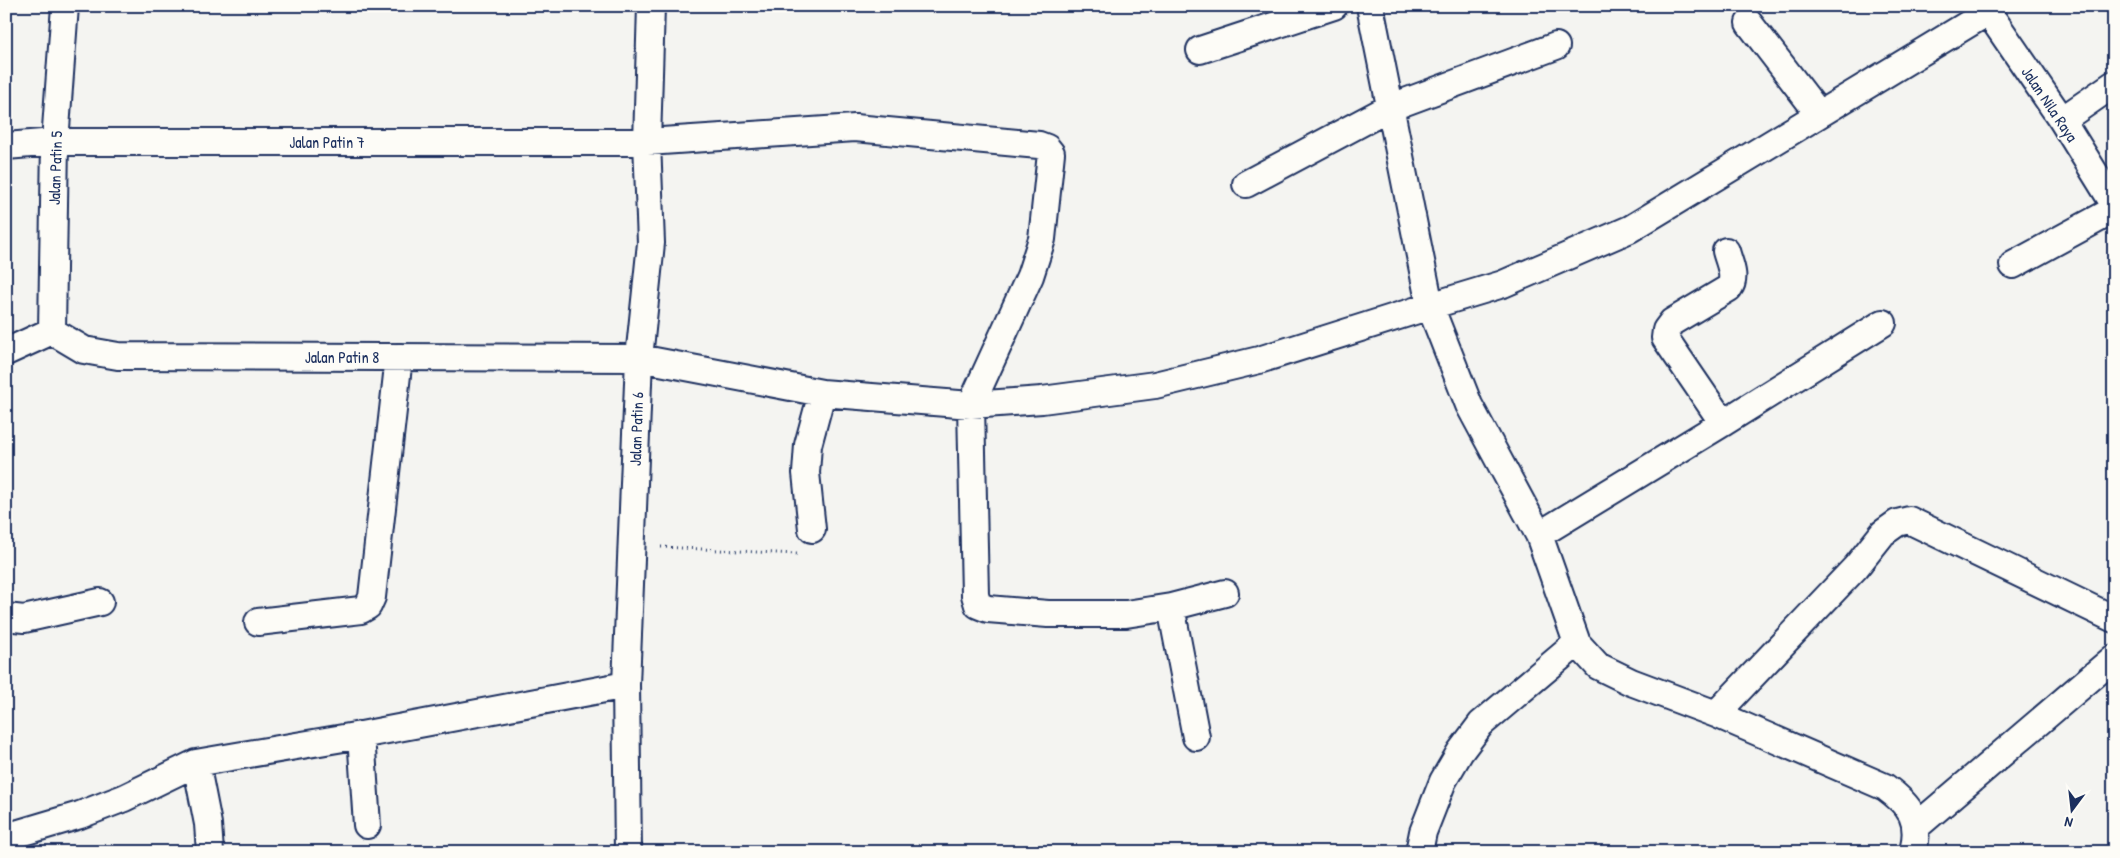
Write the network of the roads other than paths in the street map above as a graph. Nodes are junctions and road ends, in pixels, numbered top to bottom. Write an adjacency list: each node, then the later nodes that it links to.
1 (65, 6): 13 (street, Jalan Patin 5)
2 (651, 6): 14 (street, Jalan Patin 6)
3 (1334, 6): 8 (street)
4 (1370, 6): 10 (street)
5 (1986, 9): 11 (street, Jalan Patin 8); 12 (street, Jalan Nila Raya)
6 (1750, 22): 11 (street)
7 (1556, 46): 10 (street)
8 (1200, 50)
9 (2114, 84): 12 (street)
10 (1390, 108): 16 (street); 21 (street)
11 (1819, 114): 21 (street, Jalan Patin 8)
12 (2062, 120): 17 (street, Jalan Nila Raya)
13 (55, 142): 14 (street, Jalan Patin 7); 15 (street, Jalan Patin 7); 23 (street, Jalan Patin 5)
14 (647, 142): 26 (street, Jalan Patin 6); 28 (street, Jalan Patin 7)
15 (6, 146)
16 (1246, 184)
17 (2114, 204)
18 (2114, 210): 20 (street)
19 (1726, 251): 29 (street)
20 (2013, 265)
21 (1430, 306): 28 (street, Jalan Patin 8); 31 (street)
22 (1884, 323): 29 (street)
23 (52, 331): 24 (street); 25 (street, Jalan Patin 8)
24 (6, 352)
25 (399, 357): 26 (street, Jalan Patin 8); 37 (street)
26 (639, 358): 27 (street, Jalan Patin 8); 40 (street, Jalan Patin 6)
27 (822, 393): 28 (street, Jalan Patin 8); 30 (street)
28 (971, 405): 34 (street)
29 (1723, 423): 31 (street)
30 (812, 529)
31 (1539, 534): 38 (street)
32 (1225, 592): 34 (street)
33 (100, 602): 35 (street)
34 (1171, 608): 43 (street)
35 (6, 617)
36 (2114, 620): 41 (street)
37 (258, 622)
38 (1577, 643): 41 (street); 50 (street)
39 (2114, 658): 46 (street)
40 (626, 686): 42 (street); 49 (street, Jalan Patin 6)
41 (1716, 714): 46 (street)
42 (361, 735): 44 (street); 45 (street)
43 (1196, 737)
44 (196, 762): 47 (street); 48 (street)
45 (367, 825)
46 (1917, 826): 51 (street)
47 (6, 837)
48 (210, 852)
49 (628, 852)
50 (1419, 852)
51 (1913, 852)

